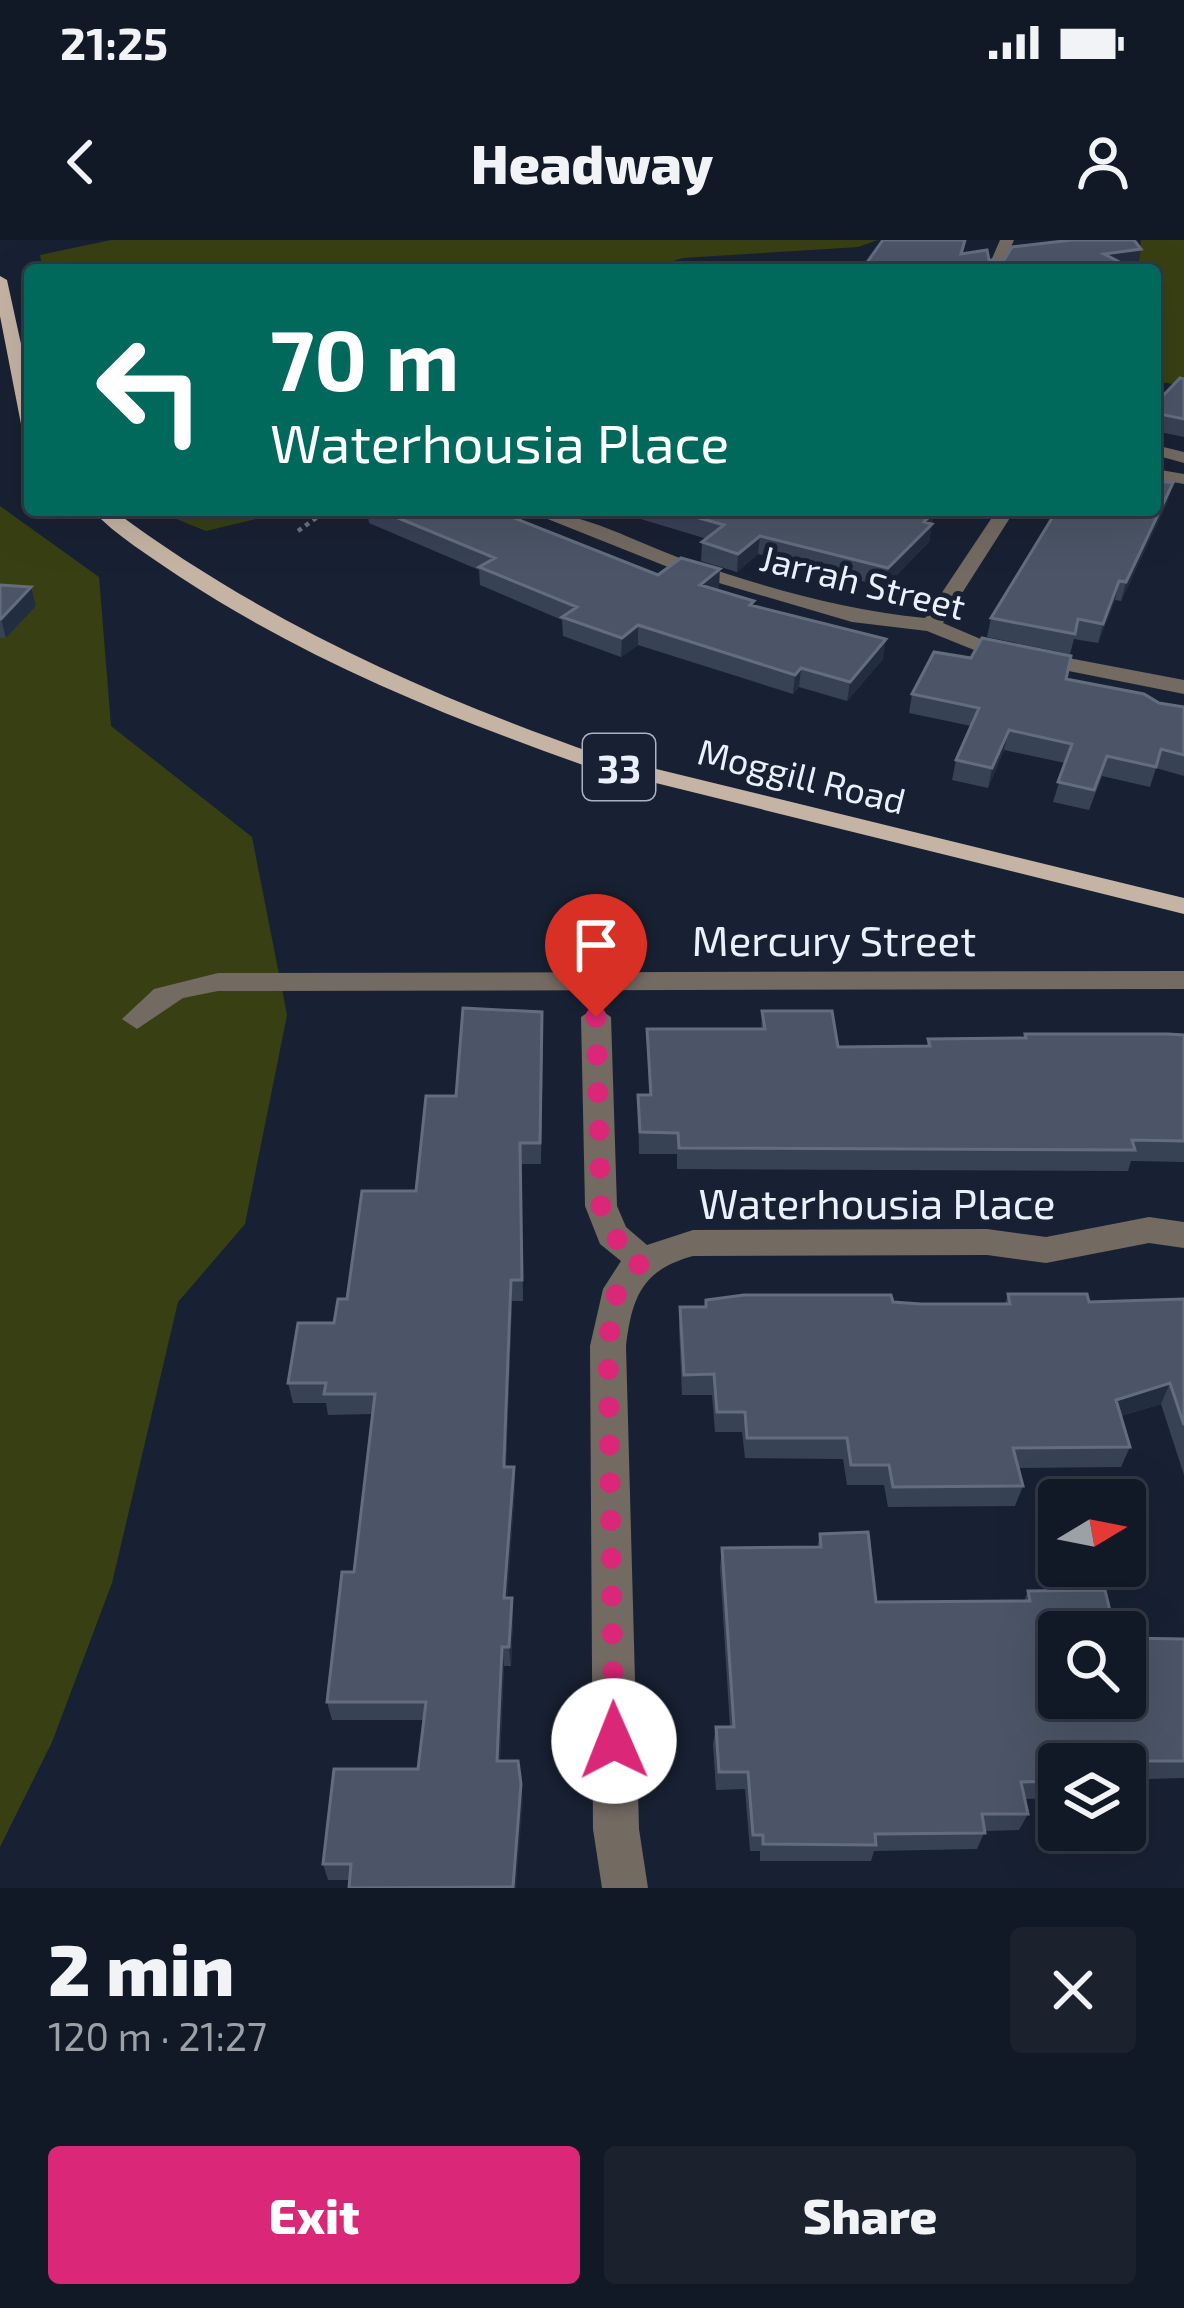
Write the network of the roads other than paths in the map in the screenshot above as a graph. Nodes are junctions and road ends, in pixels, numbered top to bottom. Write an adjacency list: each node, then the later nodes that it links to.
1 (0, 280): 2 (main road)
2 (24, 395)
3 (109, 516): 8 (main road, Moggill Road / 33)
4 (550, 516): 6 (street, Jarrah Street)
5 (1002, 516): 6 (street)
6 (931, 625): 7 (street, Jarrah Street)
7 (1184, 687)
8 (1184, 906)
9 (1184, 980): 11 (street, Mercury Street)
10 (596, 1017): 13 (street)
11 (137, 1019)
12 (1184, 1235): 13 (street, Waterhousia Place)
13 (642, 1260): 14 (street)
14 (626, 1888)

